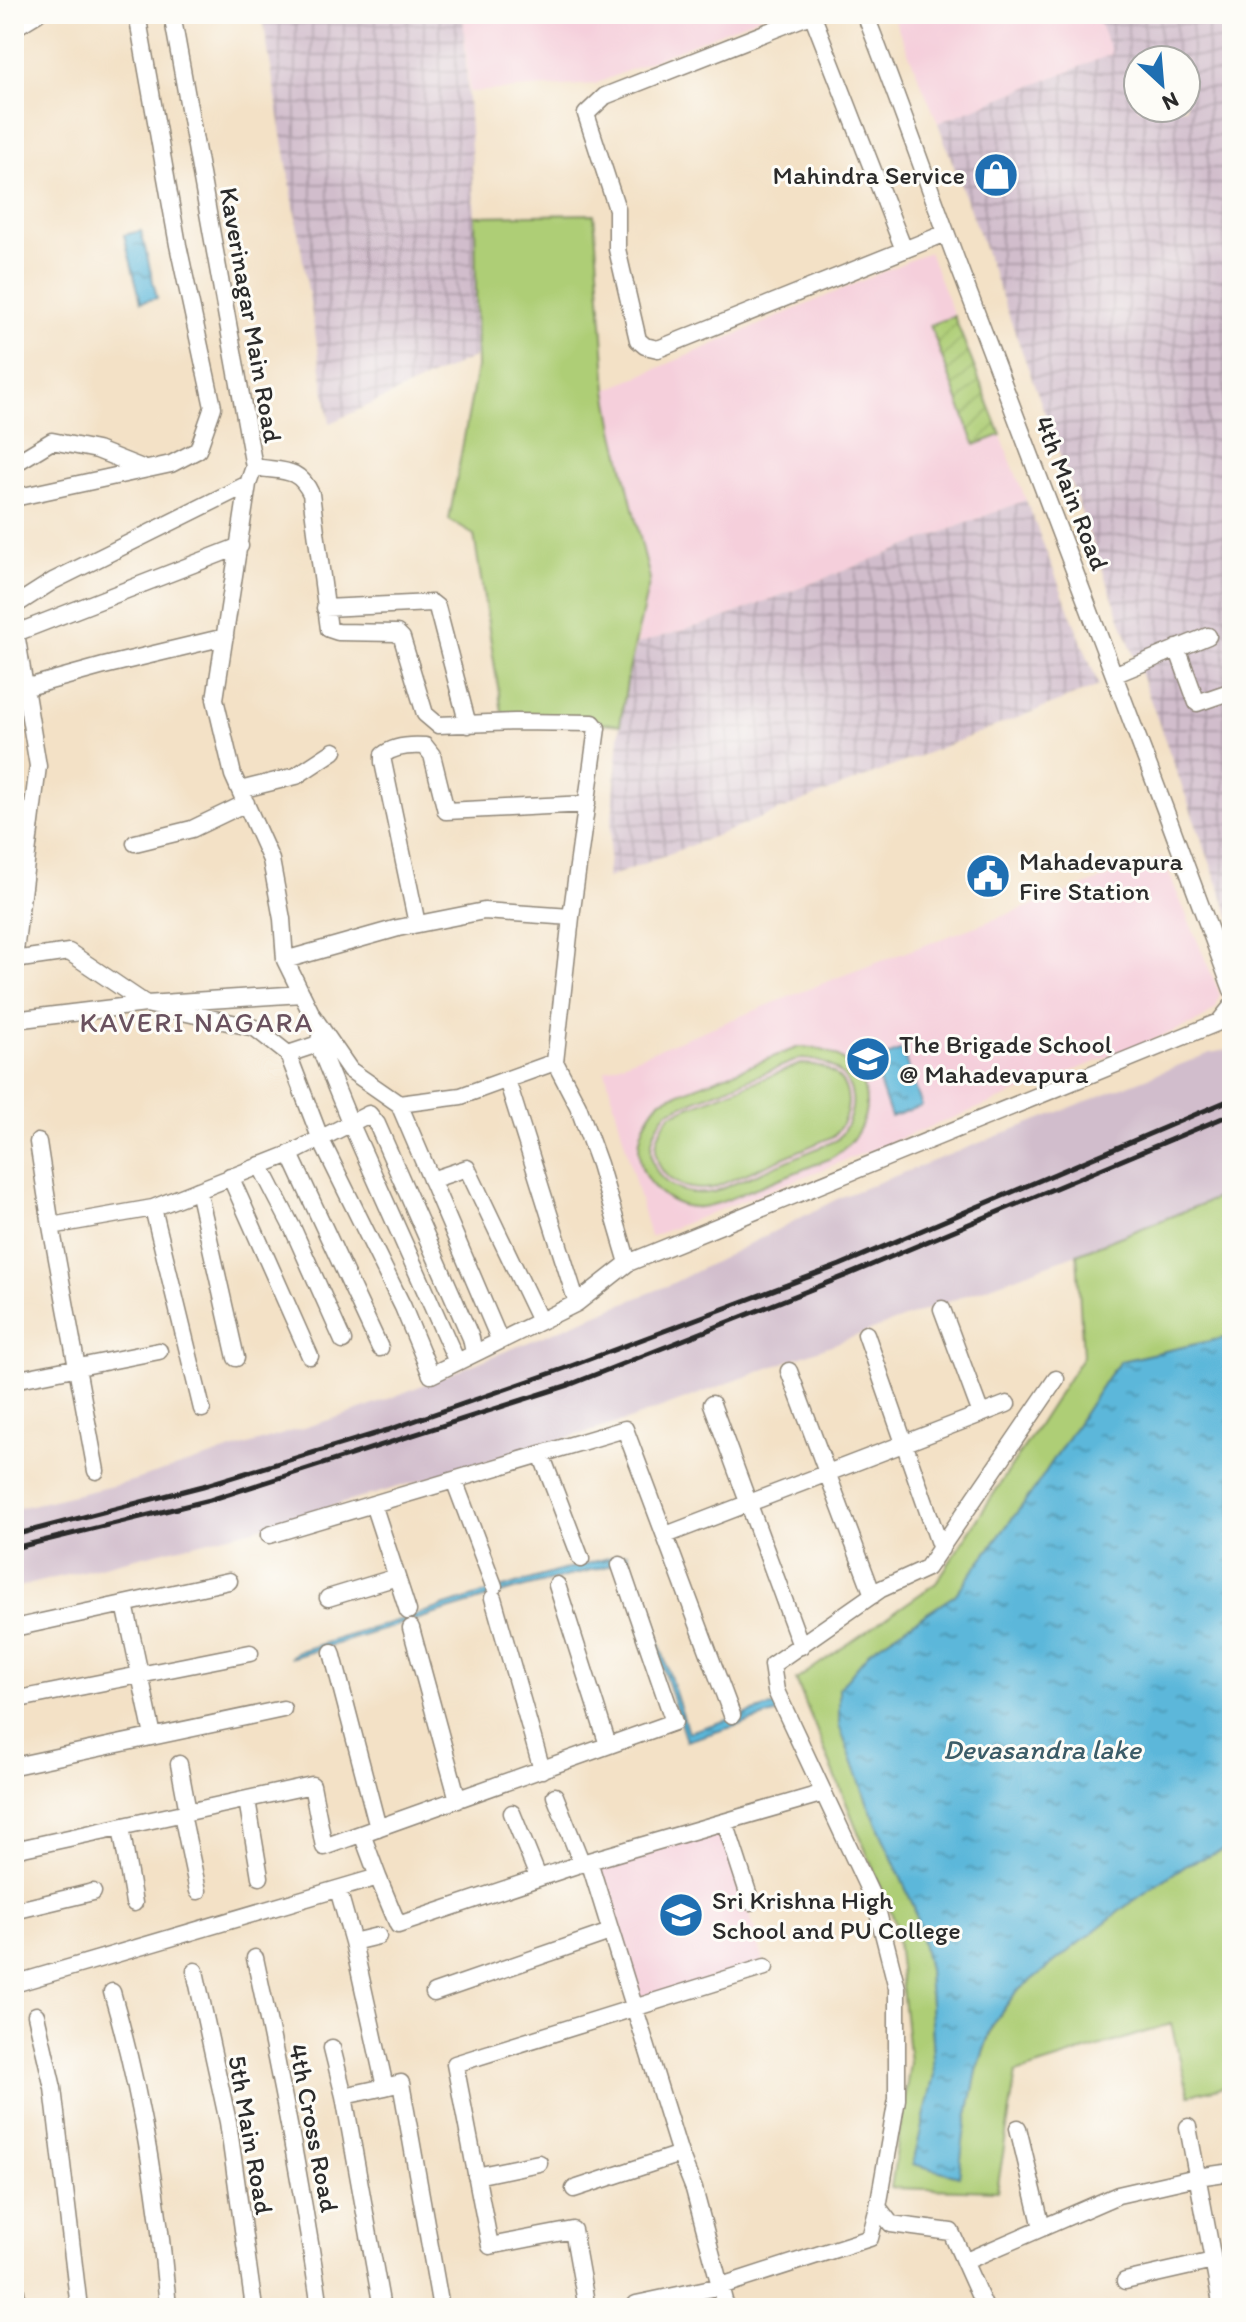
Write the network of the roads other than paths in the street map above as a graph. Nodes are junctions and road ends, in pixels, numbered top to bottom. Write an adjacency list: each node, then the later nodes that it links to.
1 (37, 14): 6 (street)
2 (137, 14): 11 (street)
3 (172, 14): 10 (street, Kaverinagar Main Road)
4 (813, 14): 8 (street); 8 (street)
5 (865, 14): 7 (street, 4th Main Road)
6 (14, 28)
7 (946, 233): 8 (street); 20 (street, 4th Main Road)
8 (904, 250)
9 (14, 464): 11 (street)
10 (254, 467): 12 (street, Kaverinagar Main Road); 16 (street)
11 (147, 470): 13 (street)
12 (248, 484): 14 (street, Kaverinagar Main Road); 15 (street)
13 (14, 498)
14 (240, 546): 18 (street, Kaverinagar Main Road); 21 (street)
15 (14, 606)
16 (325, 608): 23 (street); 23 (street)
17 (1208, 636): 19 (street)
18 (225, 637): 21 (street); 25 (street, Kaverinagar Main Road)
19 (1177, 648): 20 (street); 22 (street)
20 (1116, 674): 32 (street, 4th Main Road)
21 (19, 689): 30 (street)
22 (1232, 691)
23 (468, 725): 26 (street)
24 (334, 751): 25 (street)
25 (243, 796): 27 (street); 31 (street, Kaverinagar Main Road)
26 (587, 804): 28 (street); 29 (street)
27 (135, 843)
28 (571, 917): 29 (street); 39 (street)
29 (417, 924): 31 (street)
30 (14, 960): 34 (street)
31 (285, 960): 33 (street, Kaverinagar Main Road)
32 (1232, 990)
33 (302, 994): 34 (street); 37 (street, Kaverinagar Main Road)
34 (146, 1004): 36 (street); 38 (street)
35 (1232, 1006): 52 (street)
36 (14, 1020)
37 (320, 1036): 38 (street); 41 (street, Kaverinagar Main Road); 42 (street)
38 (288, 1054): 43 (street)
39 (555, 1062): 40 (street); 52 (street)
40 (507, 1080): 41 (street); 55 (street)
41 (399, 1104): 48 (street)
42 (350, 1122): 43 (street); 53 (street); 54 (street)
43 (321, 1140): 45 (street); 56 (street)
44 (38, 1142): 51 (street)
45 (290, 1154): 46 (street); 62 (street)
46 (260, 1165): 47 (street); 60 (street)
47 (230, 1176): 49 (street); 65 (street)
48 (431, 1180): 58 (street); 61 (street)
49 (198, 1190): 50 (street); 66 (street)
50 (153, 1208): 51 (street); 74 (street)
51 (51, 1226): 68 (street)
52 (628, 1263): 55 (street)
53 (450, 1291): 54 (street); 64 (street)
54 (428, 1298): 56 (street); 67 (street)
55 (577, 1303): 58 (street)
56 (403, 1307): 67 (street)
57 (942, 1309): 75 (street)
58 (540, 1321): 61 (street)
59 (866, 1334): 76 (street)
60 (343, 1341)
61 (500, 1341): 64 (street)
62 (380, 1348)
63 (159, 1351): 68 (street)
64 (474, 1353): 67 (street)
65 (310, 1356)
66 (236, 1358)
67 (457, 1362)
68 (77, 1368): 71 (street); 78 (street)
69 (789, 1371): 79 (street)
70 (1056, 1379): 85 (street)
71 (14, 1380)
72 (712, 1404): 81 (street)
73 (1007, 1404): 75 (street)
74 (202, 1409)
75 (981, 1414): 76 (street)
76 (904, 1443): 79 (street); 85 (street)
77 (541, 1454): 80 (street); 84 (street); 86 (street)
78 (96, 1471)
79 (827, 1473): 81 (street); 91 (street)
80 (454, 1480): 82 (street); 106 (street)
81 (749, 1503): 84 (street); 95 (street)
82 (373, 1504): 83 (street); 88 (street)
83 (269, 1535)
84 (666, 1535): 101 (street)
85 (941, 1549): 91 (street)
86 (581, 1559)
87 (620, 1565): 103 (street)
88 (397, 1577): 92 (street); 110 (street)
89 (229, 1581): 93 (street)
90 (557, 1585): 103 (street)
91 (873, 1595): 95 (street)
92 (328, 1598)
93 (125, 1604): 94 (street); 98 (street)
94 (14, 1628)
95 (801, 1646): 107 (street)
96 (332, 1652): 115 (street)
97 (250, 1653): 98 (street)
98 (140, 1675): 99 (street); 102 (street)
99 (14, 1700)
100 (283, 1709): 102 (street)
101 (732, 1715)
102 (153, 1736): 105 (street)
103 (608, 1745): 106 (street)
104 (179, 1764): 111 (street)
105 (14, 1766)
106 (542, 1770): 110 (street)
107 (824, 1793): 113 (street); 150 (street)
108 (555, 1796): 118 (street)
109 (247, 1800): 111 (street); 116 (street); 119 (street)
110 (458, 1800): 115 (street)
111 (185, 1813): 114 (street); 123 (street)
112 (512, 1813): 121 (street)
113 (725, 1822): 118 (street); 125 (street)
114 (121, 1827): 117 (street); 126 (street)
115 (378, 1828): 116 (street)
116 (362, 1834): 120 (street)
117 (14, 1850)
118 (585, 1862): 121 (street); 128 (street)
119 (260, 1877)
120 (378, 1877): 121 (street); 122 (street)
121 (538, 1877)
122 (338, 1889): 130 (street); 134 (street)
123 (198, 1891)
124 (93, 1892): 127 (street)
125 (751, 1902)
126 (134, 1903)
127 (14, 1911)
128 (610, 1932): 136 (street); 137 (street)
129 (378, 1936): 130 (street)
130 (353, 1942): 140 (street)
131 (255, 1958): 162 (street, 4th Cross Road)
132 (765, 1967): 137 (street)
133 (195, 1971): 161 (street, 5th Main Road)
134 (14, 1984)
135 (112, 1992): 160 (street)
136 (434, 1993)
137 (633, 2008): 144 (street); 147 (street)
138 (36, 2015): 159 (street)
139 (332, 2048): 141 (street)
140 (385, 2087): 141 (street); 164 (street)
141 (344, 2096): 163 (street)
142 (1188, 2127): 148 (street)
143 (1018, 2128): 151 (street)
144 (680, 2154): 149 (street); 156 (street)
145 (539, 2163): 147 (street)
146 (1232, 2172): 148 (street)
147 (476, 2176): 165 (street)
148 (1197, 2177): 151 (street); 153 (street)
149 (574, 2189)
150 (878, 2207): 152 (street); 156 (street)
151 (1042, 2228): 152 (street)
152 (966, 2261): 167 (street)
153 (1213, 2261): 155 (street); 168 (street)
154 (14, 2277): 158 (street)
155 (1125, 2281)
156 (721, 2286): 157 (street); 166 (street)
157 (636, 2304)
158 (18, 2308)
159 (79, 2308)
160 (168, 2308)
161 (254, 2308)
162 (320, 2308)
163 (382, 2308)
164 (441, 2308)
165 (587, 2308)
166 (726, 2308)
167 (985, 2308)
168 (1222, 2308)

